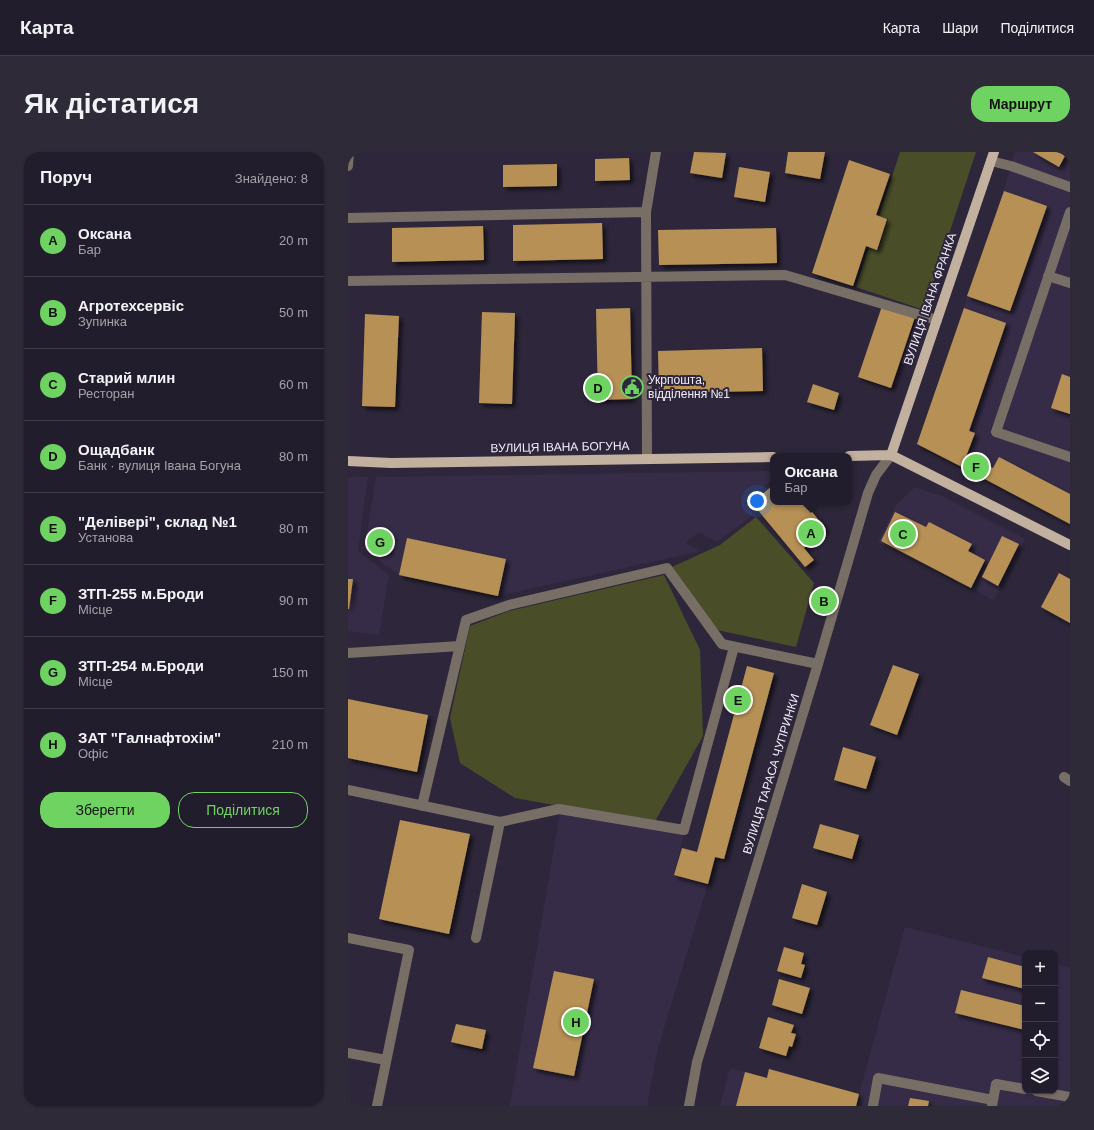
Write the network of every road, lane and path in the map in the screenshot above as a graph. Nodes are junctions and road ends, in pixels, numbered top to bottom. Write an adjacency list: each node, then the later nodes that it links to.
1 (349, 152): 4 (street)
2 (656, 152): 6 (street)
3 (992, 156): 5 (street); 13 (main road, ВУЛИЦЯ ІВАНА ФРАНКА)
4 (348, 166)
5 (1070, 187)
6 (646, 212): 8 (street); 10 (street)
7 (1070, 212): 9 (street)
8 (348, 218)
9 (1048, 276): 12 (street); 17 (street)
10 (647, 278): 11 (street); 13 (street); 18 (street)
11 (348, 281)
12 (1070, 283)
13 (937, 320): 14 (main road, ВУЛИЦЯ ІВАНА ФРАНКА)
14 (891, 455): 15 (main road); 20 (main road); 24 (street, ВУЛИЦЯ ТАРАСА ЧУПРИНКИ)
15 (852, 456)
16 (770, 457): 18 (main road, ВУЛИЦЯ ІВАНА БОГУНА)
17 (1070, 457)
18 (647, 459): 19 (main road, ВУЛИЦЯ ІВАНА БОГУНА)
19 (348, 461)
20 (1070, 545)
21 (460, 646): 22 (street); 23 (street); 26 (street)
22 (734, 647): 24 (street); 27 (street)
23 (348, 653)
24 (818, 664): 37 (street, ВУЛИЦЯ ТАРАСА ЧУПРИНКИ)
25 (348, 790): 26 (street)
26 (422, 806): 27 (street)
27 (500, 822): 29 (street)
28 (348, 938): 31 (street)
29 (476, 938)
30 (348, 1052): 31 (street)
31 (386, 1060): 36 (street)
32 (1022, 1088): 35 (street)
33 (1053, 1094): 34 (street)
34 (1070, 1097)
35 (993, 1103): 38 (street)
36 (377, 1106)
37 (689, 1106)
38 (873, 1106)

